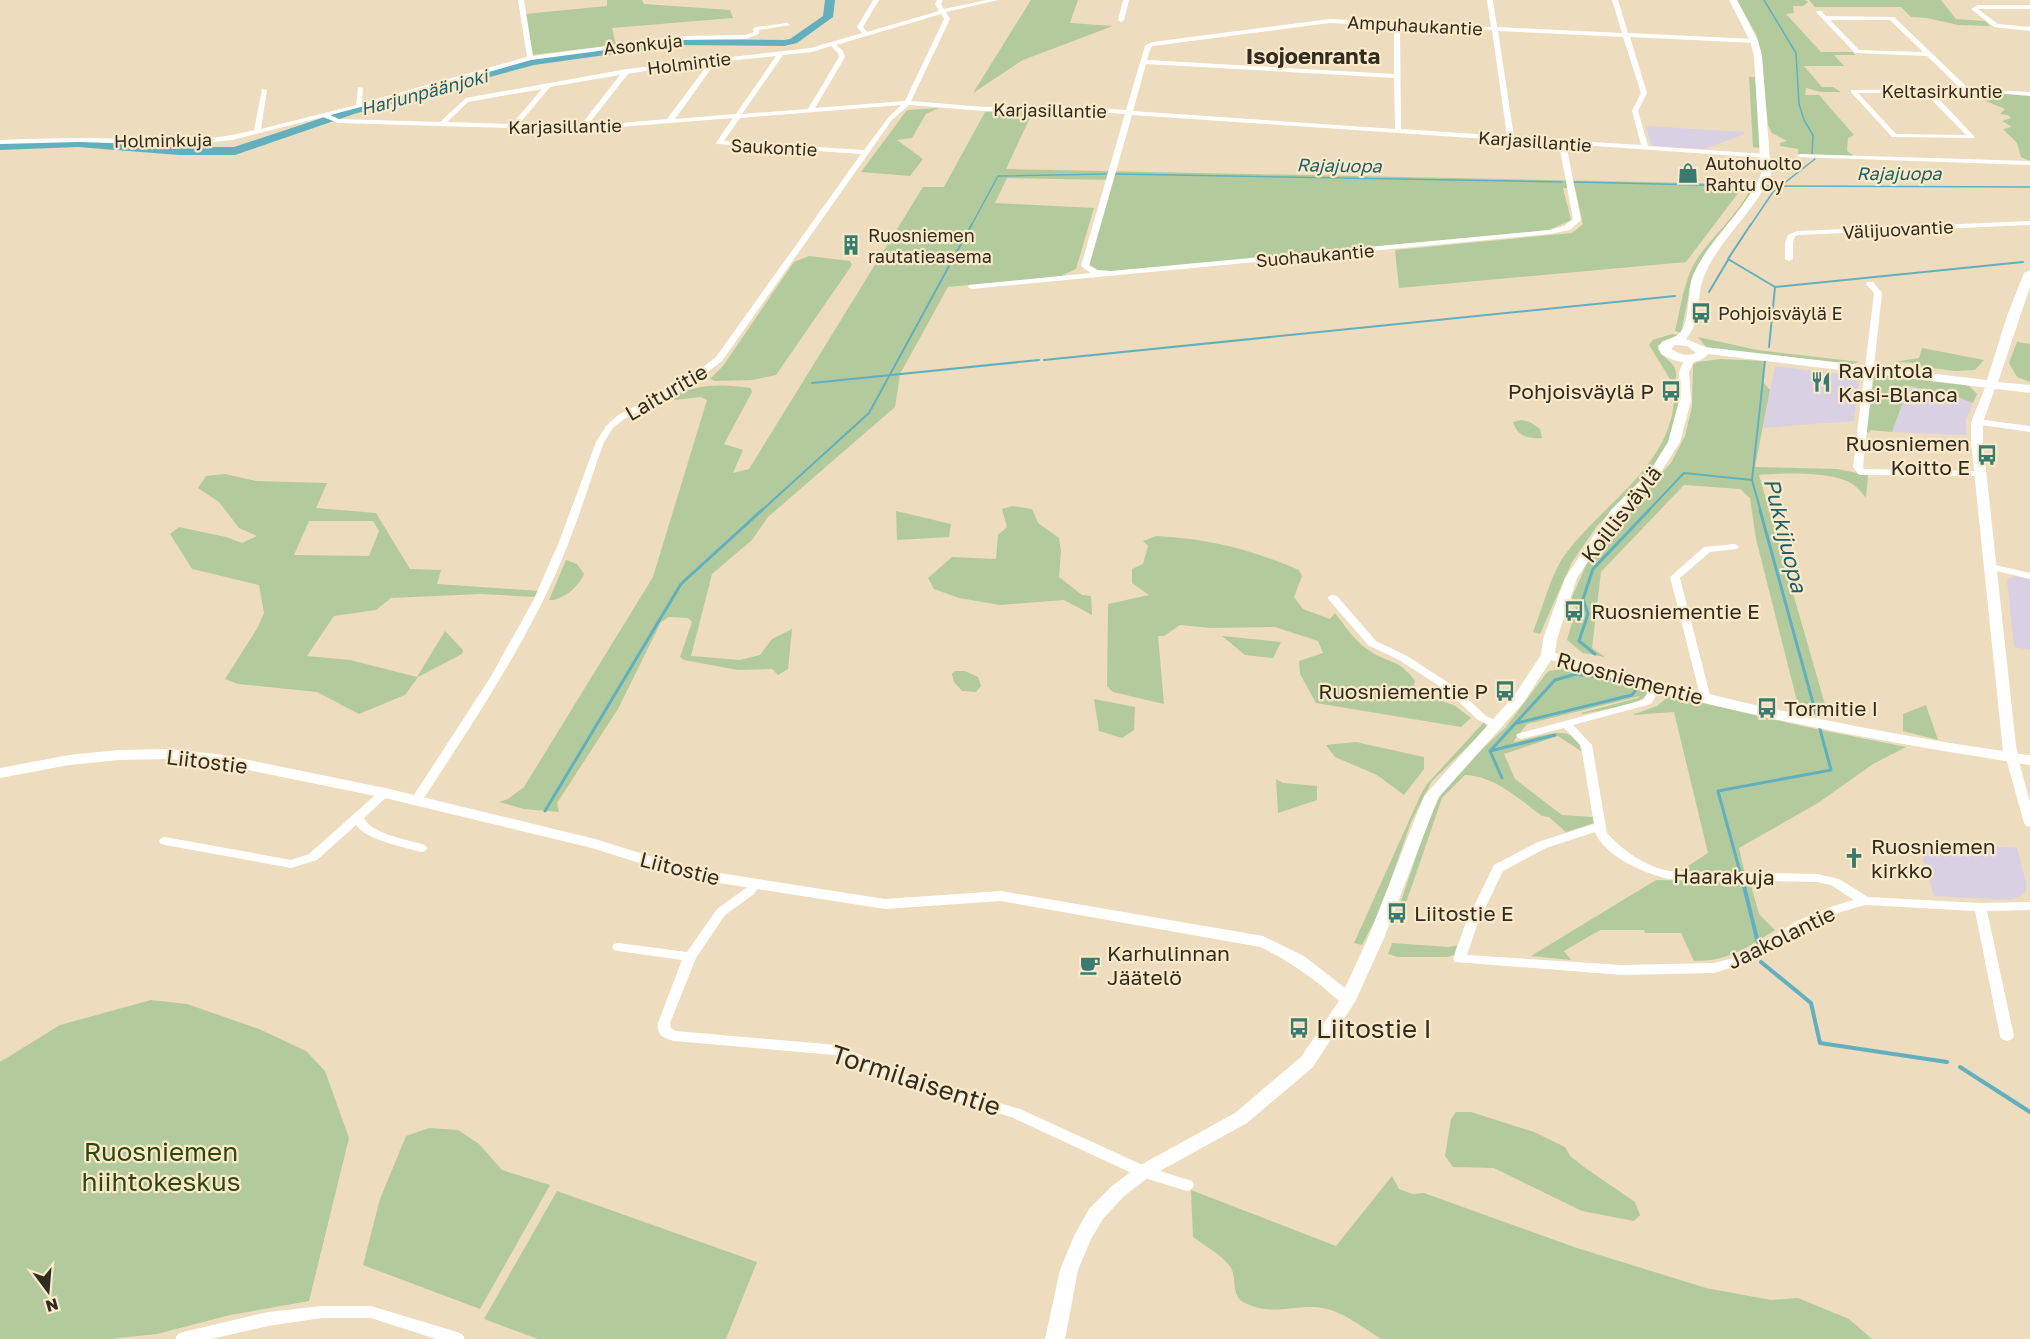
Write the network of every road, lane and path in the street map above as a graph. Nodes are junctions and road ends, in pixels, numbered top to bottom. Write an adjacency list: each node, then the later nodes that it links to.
1 (521, 0): 24 (street)
2 (876, 0): 18 (street)
3 (940, 0): 10 (street)
4 (995, 0): 10 (street, Holmintie)
5 (1126, 0): 13 (street)
6 (1490, 0): 16 (street)
7 (1615, 0): 19 (street)
8 (1732, 0): 20 (main road)
9 (2030, 7): 17 (street)
10 (942, 12): 18 (street, Holmintie); 35 (street)
11 (1819, 12): 12 (street)
12 (1824, 18): 23 (street); 23 (street)
13 (1121, 20)
14 (1397, 24): 16 (street, Ampuhaukantie); 26 (street, Ampuhaukantie); 28 (street)
15 (786, 25): 24 (street, Asonkuja)
16 (1492, 28): 19 (street, Ampuhaukantie); 47 (street)
17 (2030, 28)
18 (866, 34): 21 (street, Holmintie)
19 (1627, 35): 20 (street, Ampuhaukantie); 50 (street)
20 (1754, 41): 52 (main road)
21 (834, 45): 22 (street, Holmintie); 37 (street)
22 (781, 53): 25 (street, Holmintie); 40 (street, Saukontie)
23 (1929, 54): 33 (street)
24 (530, 58): 36 (street, Asonkuja)
25 (714, 60): 27 (street, Holmintie); 42 (street)
26 (1143, 62): 28 (street); 38 (street, Ampuhaukantie)
27 (627, 71): 29 (street, Holmintie); 44 (street)
28 (1396, 76): 45 (street)
29 (549, 85): 41 (street, Holmintie); 43 (street)
30 (360, 88): 36 (street)
31 (264, 90): 46 (street)
32 (1926, 91): 32 (street, Keltasirkuntie); 33 (street, Keltasirkuntie)
33 (1967, 91): 34 (street, Keltasirkuntie)
34 (2030, 94)
35 (908, 103): 37 (street, Karjasillantie); 38 (street, Karjasillantie); 51 (street, Laituritie)
36 (359, 105): 39 (street, Asonkuja)
37 (810, 111): 40 (street, Karjasillantie)
38 (1128, 112): 45 (street, Karjasillantie); 58 (street, Ampuhaukantie)
39 (328, 117): 41 (street, Karjasillantie); 46 (street, Holminkuja)
40 (737, 117): 42 (street, Karjasillantie); 51 (street, Saukontie)
41 (443, 123): 43 (street, Karjasillantie)
42 (669, 123): 44 (street, Karjasillantie)
43 (512, 128): 44 (street, Karjasillantie)
44 (582, 129)
45 (1398, 131): 47 (street, Karjasillantie)
46 (257, 132): 48 (street, Holminkuja)
47 (1511, 139): 49 (street, Karjasillantie)
48 (0, 142)
49 (1562, 143): 50 (street, Karjasillantie); 58 (street, Suohaukantie)
50 (1645, 148): 52 (street, Karjasillantie)
51 (866, 152): 86 (street, Laituritie)
52 (1766, 156): 61 (main road)
53 (1800, 156): 54 (street)
54 (2030, 163)
55 (2030, 223): 56 (street, Välijuovantie)
56 (1789, 259)
57 (2030, 273): 67 (main road)
58 (1115, 274): 60 (street, Suohaukantie)
59 (1870, 284): 65 (street)
60 (972, 287)
61 (1689, 328): 62 (main road); 63 (main road)
62 (1678, 341): 63 (main road); 64 (main road)
63 (1697, 352): 64 (main road); 65 (main road); 66 (street, Koillisväylä)
64 (1671, 356): 66 (street)
65 (1868, 369): 67 (main road); 71 (street)
66 (1684, 372): 76 (street, Koillisväylä)
67 (1992, 383): 68 (main road); 69 (street)
68 (2030, 389)
69 (1977, 422): 70 (street); 71 (street)
70 (2030, 429)
71 (1979, 474): 73 (street)
72 (1734, 547): 78 (street)
73 (1991, 567): 74 (street); 82 (street)
74 (2030, 576)
75 (1333, 598): 80 (street)
76 (1548, 655): 77 (street, Ruosniementie); 80 (street, Ruosniementie)
77 (1657, 686): 78 (street, Ruosniementie); 79 (street)
78 (1706, 699): 82 (street, Ruosniementie)
79 (1566, 724): 81 (street); 89 (street, Haarakuja)
80 (1498, 725): 98 (street, Ruosniementie)
81 (1521, 736)
82 (2013, 758): 83 (street, Ruosniementie); 88 (street)
83 (2030, 760)
84 (0, 773): 85 (street, Liitostie)
85 (385, 793): 86 (street, Liitostie); 87 (street)
86 (416, 801): 92 (street, Liitostie)
87 (358, 816): 90 (street); 91 (street)
88 (2030, 823)
89 (1600, 826): 93 (street, Haarakuja); 93 (street, Jaakolantie)
90 (165, 841)
91 (421, 848)
92 (754, 884): 97 (street, Tormilaisentie); 98 (street, Liitostie)
93 (1865, 901): 95 (street, Jaakolantie)
94 (2030, 906): 95 (street, Jaakolantie)
95 (1980, 907): 99 (street)
96 (618, 946): 97 (street)
97 (690, 957): 100 (street, Tormilaisentie)
98 (1348, 1000): 100 (street, Ruosniementie)
99 (2007, 1036)
100 (1143, 1172): 101 (street, Tormilaisentie); 104 (street, Ruosniementie)
101 (1187, 1185)
102 (183, 1339): 103 (street)
103 (457, 1339)
104 (1055, 1339)

